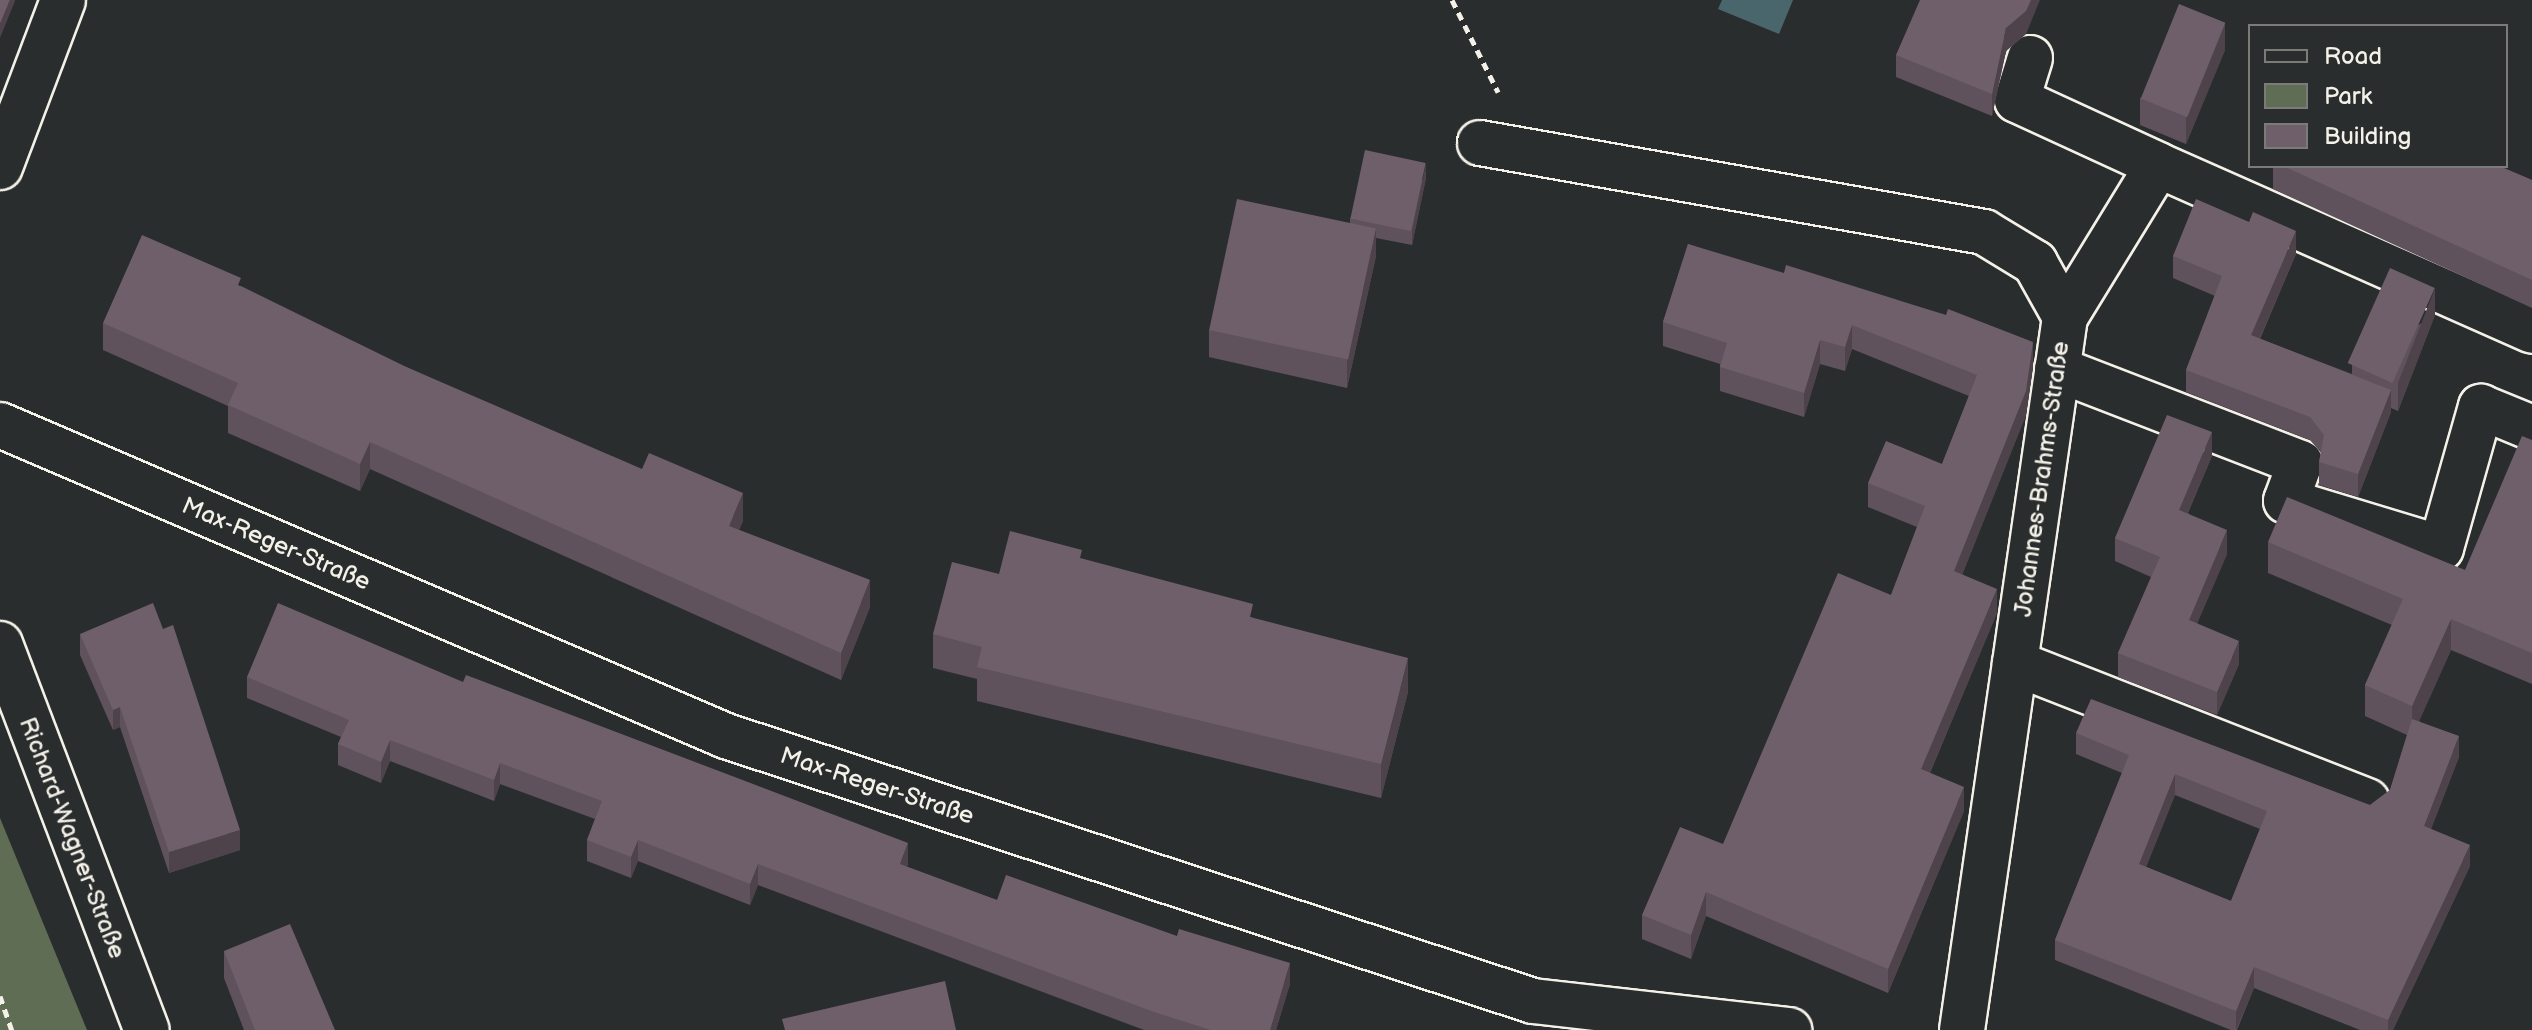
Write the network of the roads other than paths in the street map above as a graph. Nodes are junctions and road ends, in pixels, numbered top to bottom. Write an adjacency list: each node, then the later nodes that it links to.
1 (63, 0): 5 (street)
2 (2030, 58): 4 (street)
3 (1480, 143): 6 (street, Johannes-Brahms-Straße)
4 (2158, 165): 6 (street); 7 (street)
5 (0, 167)
6 (2065, 317): 8 (street, Johannes-Brahms-Straße)
7 (2532, 331)
8 (2057, 369): 10 (street); 12 (street, Johannes-Brahms-Straße)
9 (0, 425): 14 (street, Max-Reger-Straße)
10 (2532, 428)
11 (0, 644): 15 (street, Richard-Wagner-Straße)
12 (2015, 663): 13 (street); 17 (street, Johannes-Brahms-Straße)
13 (2367, 801)
14 (1528, 1016): 16 (street, Max-Reger-Straße)
15 (147, 1030)
16 (1789, 1030)
17 (1962, 1030)

